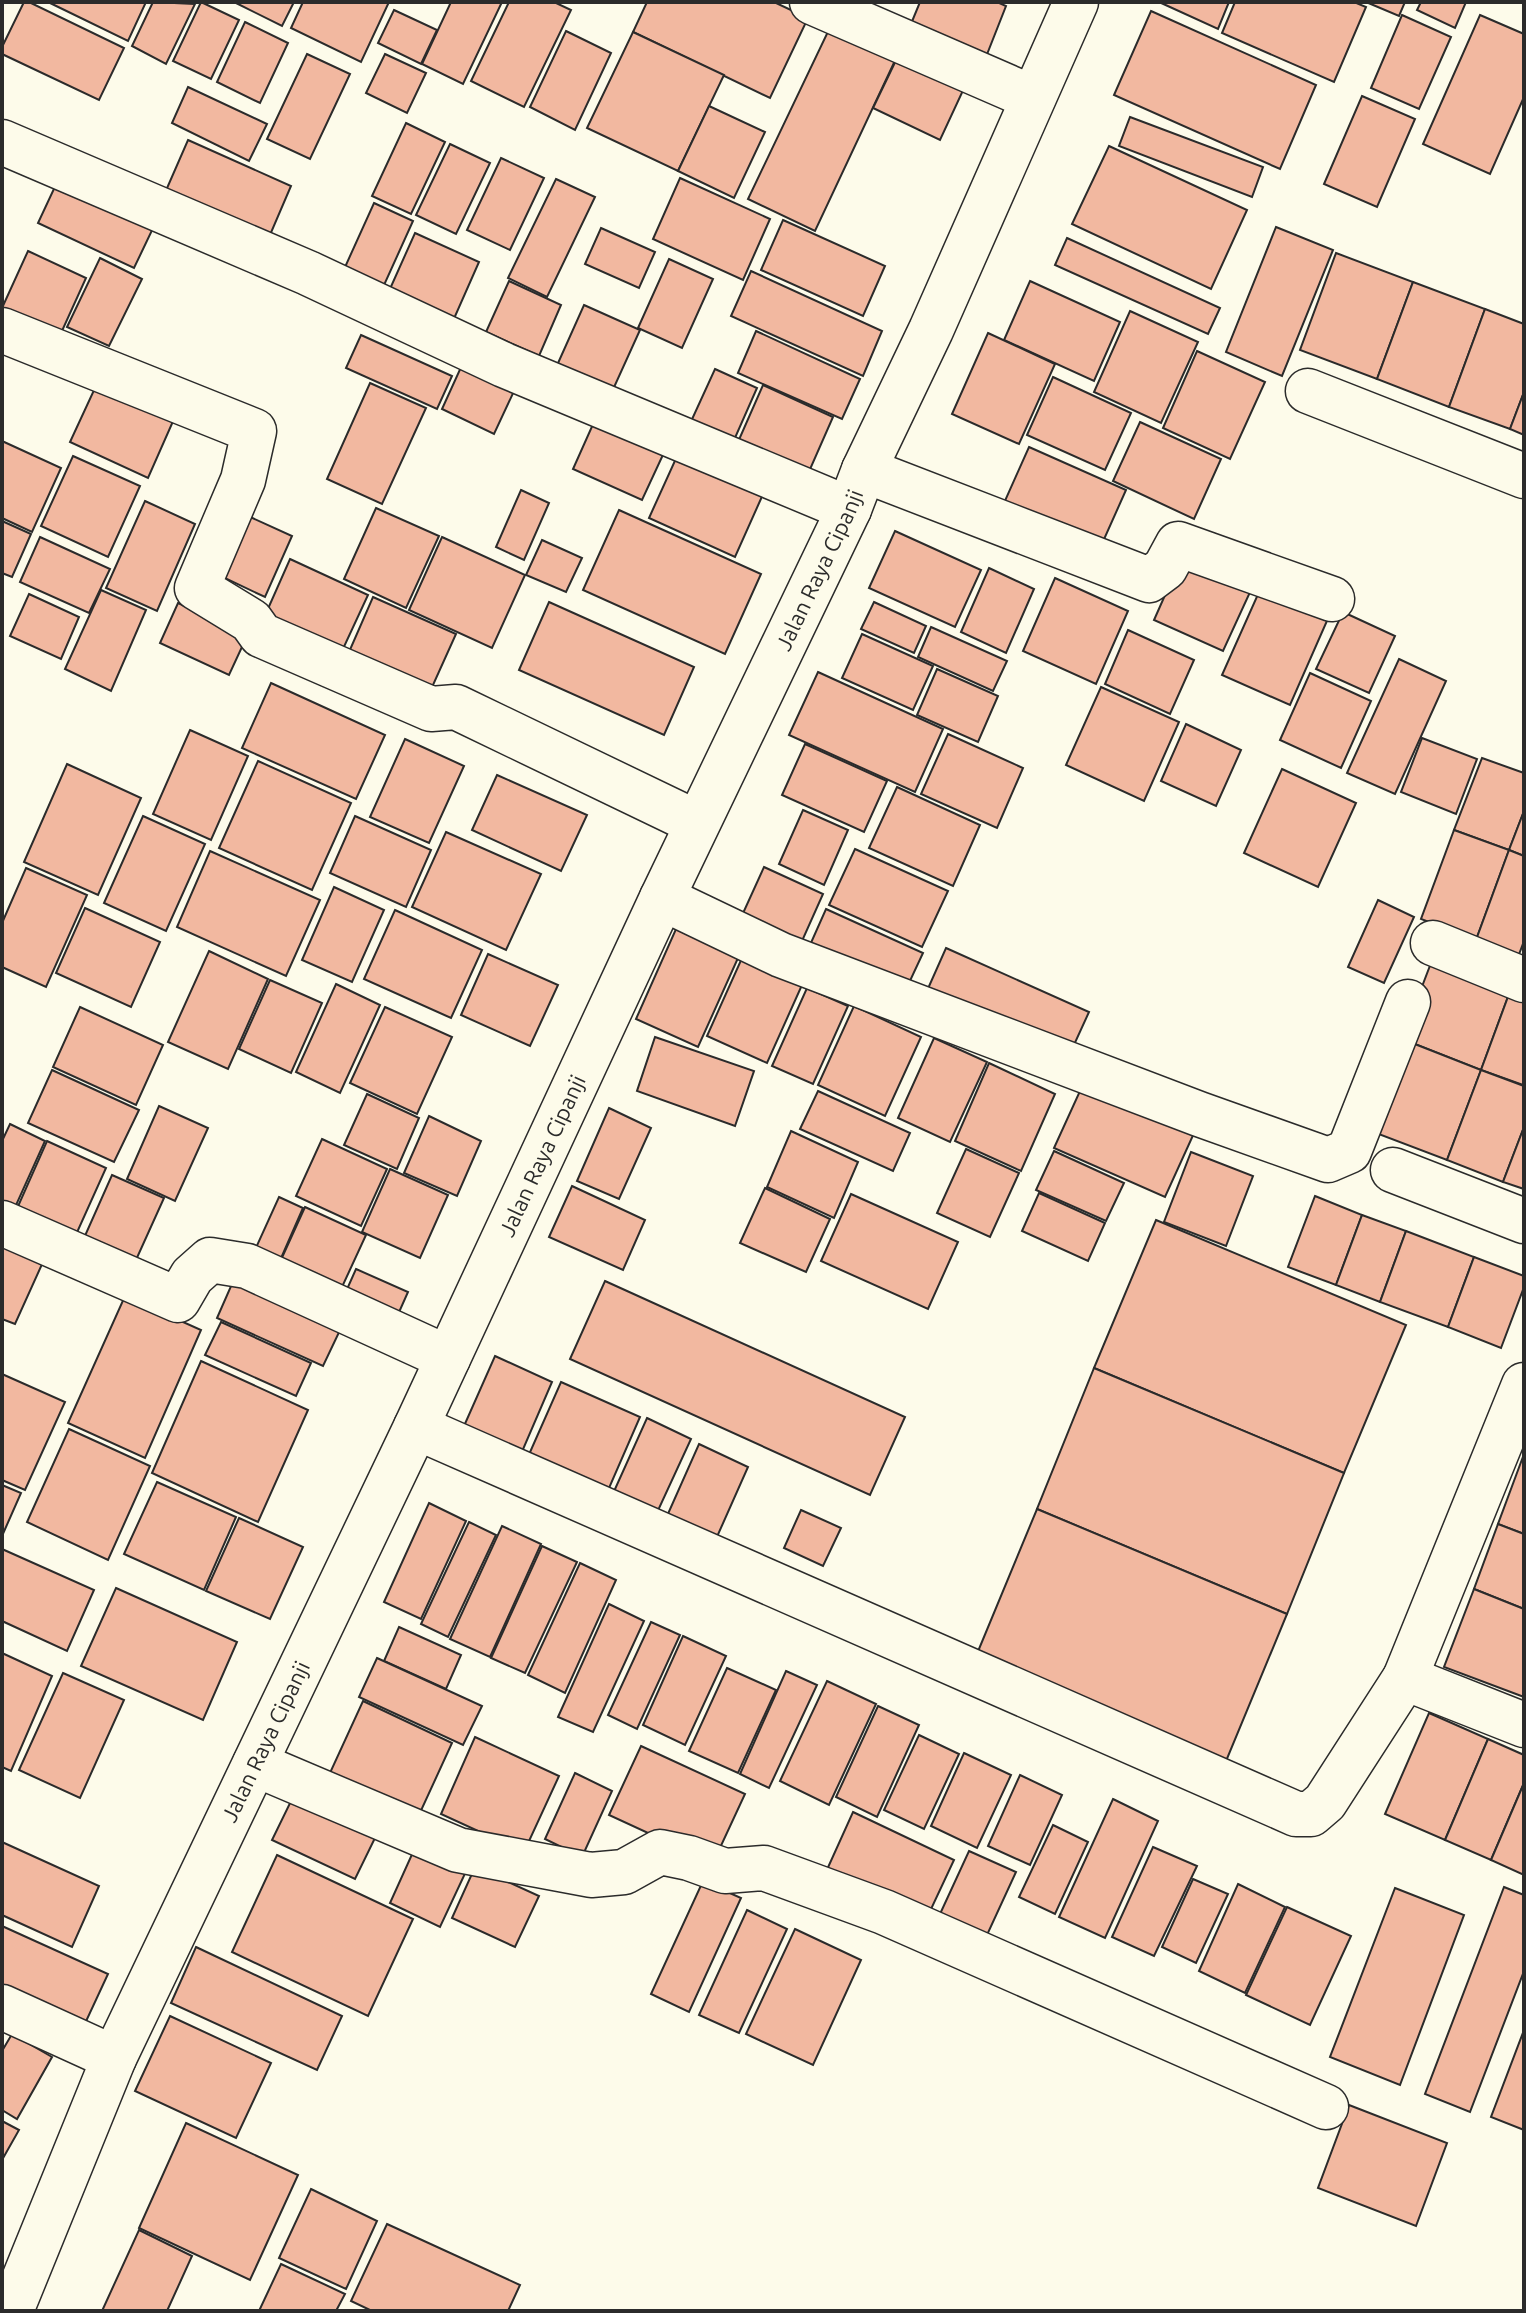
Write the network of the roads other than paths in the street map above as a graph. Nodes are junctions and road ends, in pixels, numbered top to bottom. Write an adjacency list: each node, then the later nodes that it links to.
1 (812, 2): 3 (street)
2 (1076, 2): 3 (street, Jalan Raya Cipanji)
3 (1033, 98): 8 (street, Jalan Raya Cipanji)
4 (2, 142): 8 (street)
5 (2, 330): 10 (street)
6 (1308, 391): 7 (street)
7 (1524, 476)
8 (857, 489): 9 (street); 10 (street, Jalan Raya Cipanji)
9 (1332, 599)
10 (697, 823): 11 (street, Jalan Raya Cipanji)
11 (662, 898): 14 (street); 18 (street, Jalan Raya Cipanji)
12 (1433, 943): 13 (street)
13 (1524, 980)
14 (1408, 1002)
15 (1393, 1170): 16 (street)
16 (1524, 1221)
17 (2, 1223): 18 (street)
18 (448, 1358): 20 (street, Jalan Raya Cipanji)
19 (1524, 1385): 21 (street)
20 (416, 1427): 21 (street); 23 (street, Jalan Raya Cipanji)
21 (1405, 1678): 22 (street)
22 (1524, 1725)
23 (255, 1764): 25 (street, Jalan Raya Cipanji); 26 (street)
24 (2, 2007): 25 (street)
25 (114, 2058): 27 (street, Jalan Raya Cipanji)
26 (1326, 2107)
27 (11, 2311)

